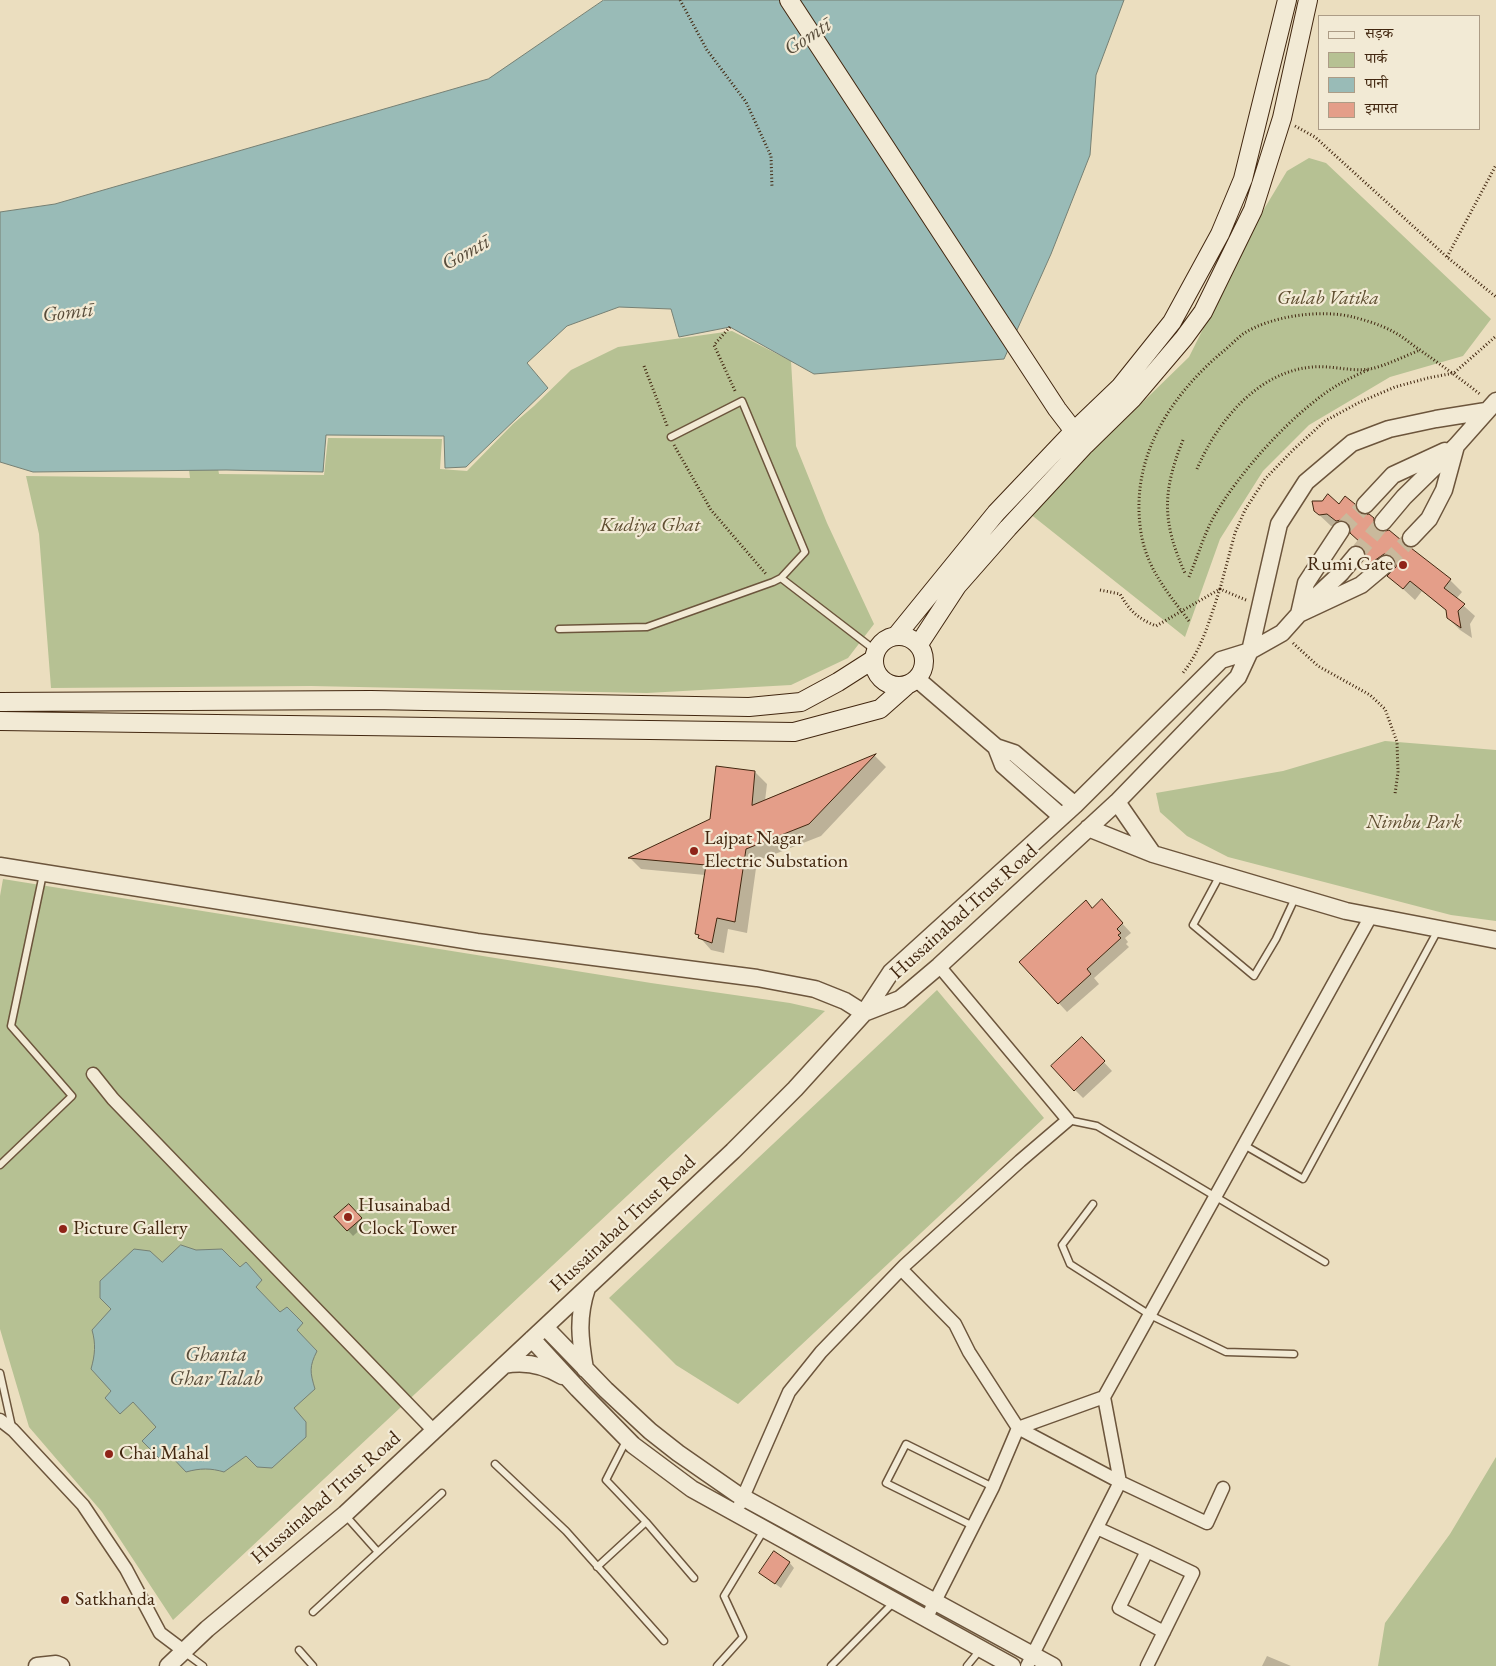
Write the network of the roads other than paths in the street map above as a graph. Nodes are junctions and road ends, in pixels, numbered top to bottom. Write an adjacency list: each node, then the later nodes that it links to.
1 (789, 0): 7 (main road)
2 (1287, 0): 4 (main road)
3 (1308, 0): 5 (main road)
4 (1263, 103): 5 (street); 7 (main road)
5 (1283, 113): 9 (main road)
6 (1492, 406): 10 (street); 22 (street, Hussainabad Trust Road)
7 (1073, 432): 9 (main road); 20 (main road)
8 (671, 437): 17 (lane)
9 (1085, 445): 21 (main road)
10 (1456, 446): 11 (street); 12 (street); 14 (street)
11 (1365, 505)
12 (1384, 522)
13 (1341, 530): 18 (street)
14 (1411, 538)
15 (1356, 555): 18 (street)
16 (1386, 564): 18 (street)
17 (781, 578): 19 (lane); 23 (lane)
18 (1299, 614): 22 (street)
19 (559, 629)
20 (896, 636): 21 (main road); 23 (main road)
21 (919, 644): 24 (main road)
22 (1250, 651): 28 (street, Hussainabad Trust Road); 29 (street)
23 (875, 655): 24 (main road); 25 (main road)
24 (912, 682): 26 (main road); 27 (street)
25 (0, 702)
26 (0, 720)
27 (996, 747): 29 (street); 30 (street)
28 (1116, 802): 31 (street, Hussainabad Trust Road); 32 (street)
29 (1075, 805): 30 (street)
30 (1062, 817): 41 (street)
31 (1088, 828): 32 (street); 40 (street, Hussainabad Trust Road)
32 (1153, 854): 35 (street)
33 (0, 866): 34 (street)
34 (43, 873): 41 (street); 45 (lane)
35 (1221, 874): 36 (street); 36 (lane)
36 (1296, 897): 37 (street)
37 (1371, 916): 38 (street); 44 (street)
38 (1439, 929): 39 (street); 44 (lane)
39 (1496, 940)
40 (939, 966): 41 (street, Hussainabad Trust Road); 43 (street)
41 (864, 1013): 50 (street, Hussainabad Trust Road)
42 (93, 1074): 63 (street)
43 (1068, 1120): 46 (lane); 49 (street)
44 (1244, 1145): 46 (street)
45 (0, 1165)
46 (1215, 1197): 48 (lane); 51 (street)
47 (1092, 1204): 51 (lane)
48 (1325, 1262)
49 (901, 1269): 61 (street); 70 (street)
50 (588, 1286): 52 (street, Hussainabad Trust Road); 56 (street)
51 (1150, 1315): 54 (lane); 59 (street)
52 (545, 1327): 53 (street, Hussainabad Trust Road); 56 (street)
53 (532, 1339): 55 (street, Hussainabad Trust Road); 58 (street)
54 (1294, 1354)
55 (504, 1365): 58 (street); 63 (street, Hussainabad Trust Road)
56 (585, 1369): 70 (street)
57 (0, 1372): 62 (lane)
58 (570, 1381): 64 (street)
59 (1104, 1397): 61 (street); 66 (street)
60 (0, 1420): 62 (street)
61 (1018, 1428): 66 (street); 67 (street)
62 (13, 1430): 90 (street)
63 (434, 1431): 73 (street, Hussainabad Trust Road)
64 (627, 1438): 71 (street); 74 (lane)
65 (495, 1464): 80 (lane)
66 (1120, 1482): 68 (street); 76 (street)
67 (993, 1487): 75 (street); 75 (lane)
68 (1223, 1488)
69 (442, 1493): 79 (lane)
70 (744, 1497): 71 (street); 72 (street)
71 (735, 1513): 77 (street)
72 (773, 1513): 77 (lane); 83 (street)
73 (345, 1514): 79 (lane); 90 (street, Hussainabad Trust Road)
74 (646, 1522): 80 (lane); 81 (lane)
75 (973, 1526): 83 (street)
76 (1097, 1528): 78 (street); 91 (street)
77 (765, 1529): 82 (street); 97 (lane)
78 (1147, 1551): 86 (street); 86 (street)
79 (378, 1552): 84 (lane)
80 (597, 1566): 87 (lane)
81 (694, 1578)
82 (894, 1601): 85 (street); 98 (lane)
83 (935, 1601): 85 (street); 91 (street)
84 (313, 1612)
85 (926, 1618): 88 (street)
86 (1164, 1632): 102 (street)
87 (664, 1641)
88 (981, 1649): 99 (lane); 100 (street)
89 (299, 1650): 96 (lane)
90 (184, 1651): 94 (street, Hussainabad Trust Road); 95 (lane)
91 (1029, 1660): 101 (street)
92 (38, 1666): 93 (street)
93 (61, 1666)
94 (168, 1666)
95 (203, 1666)
96 (313, 1666)
97 (717, 1666)
98 (830, 1666)
99 (967, 1666)
100 (1012, 1666)
101 (1053, 1666)
102 (1147, 1666)

